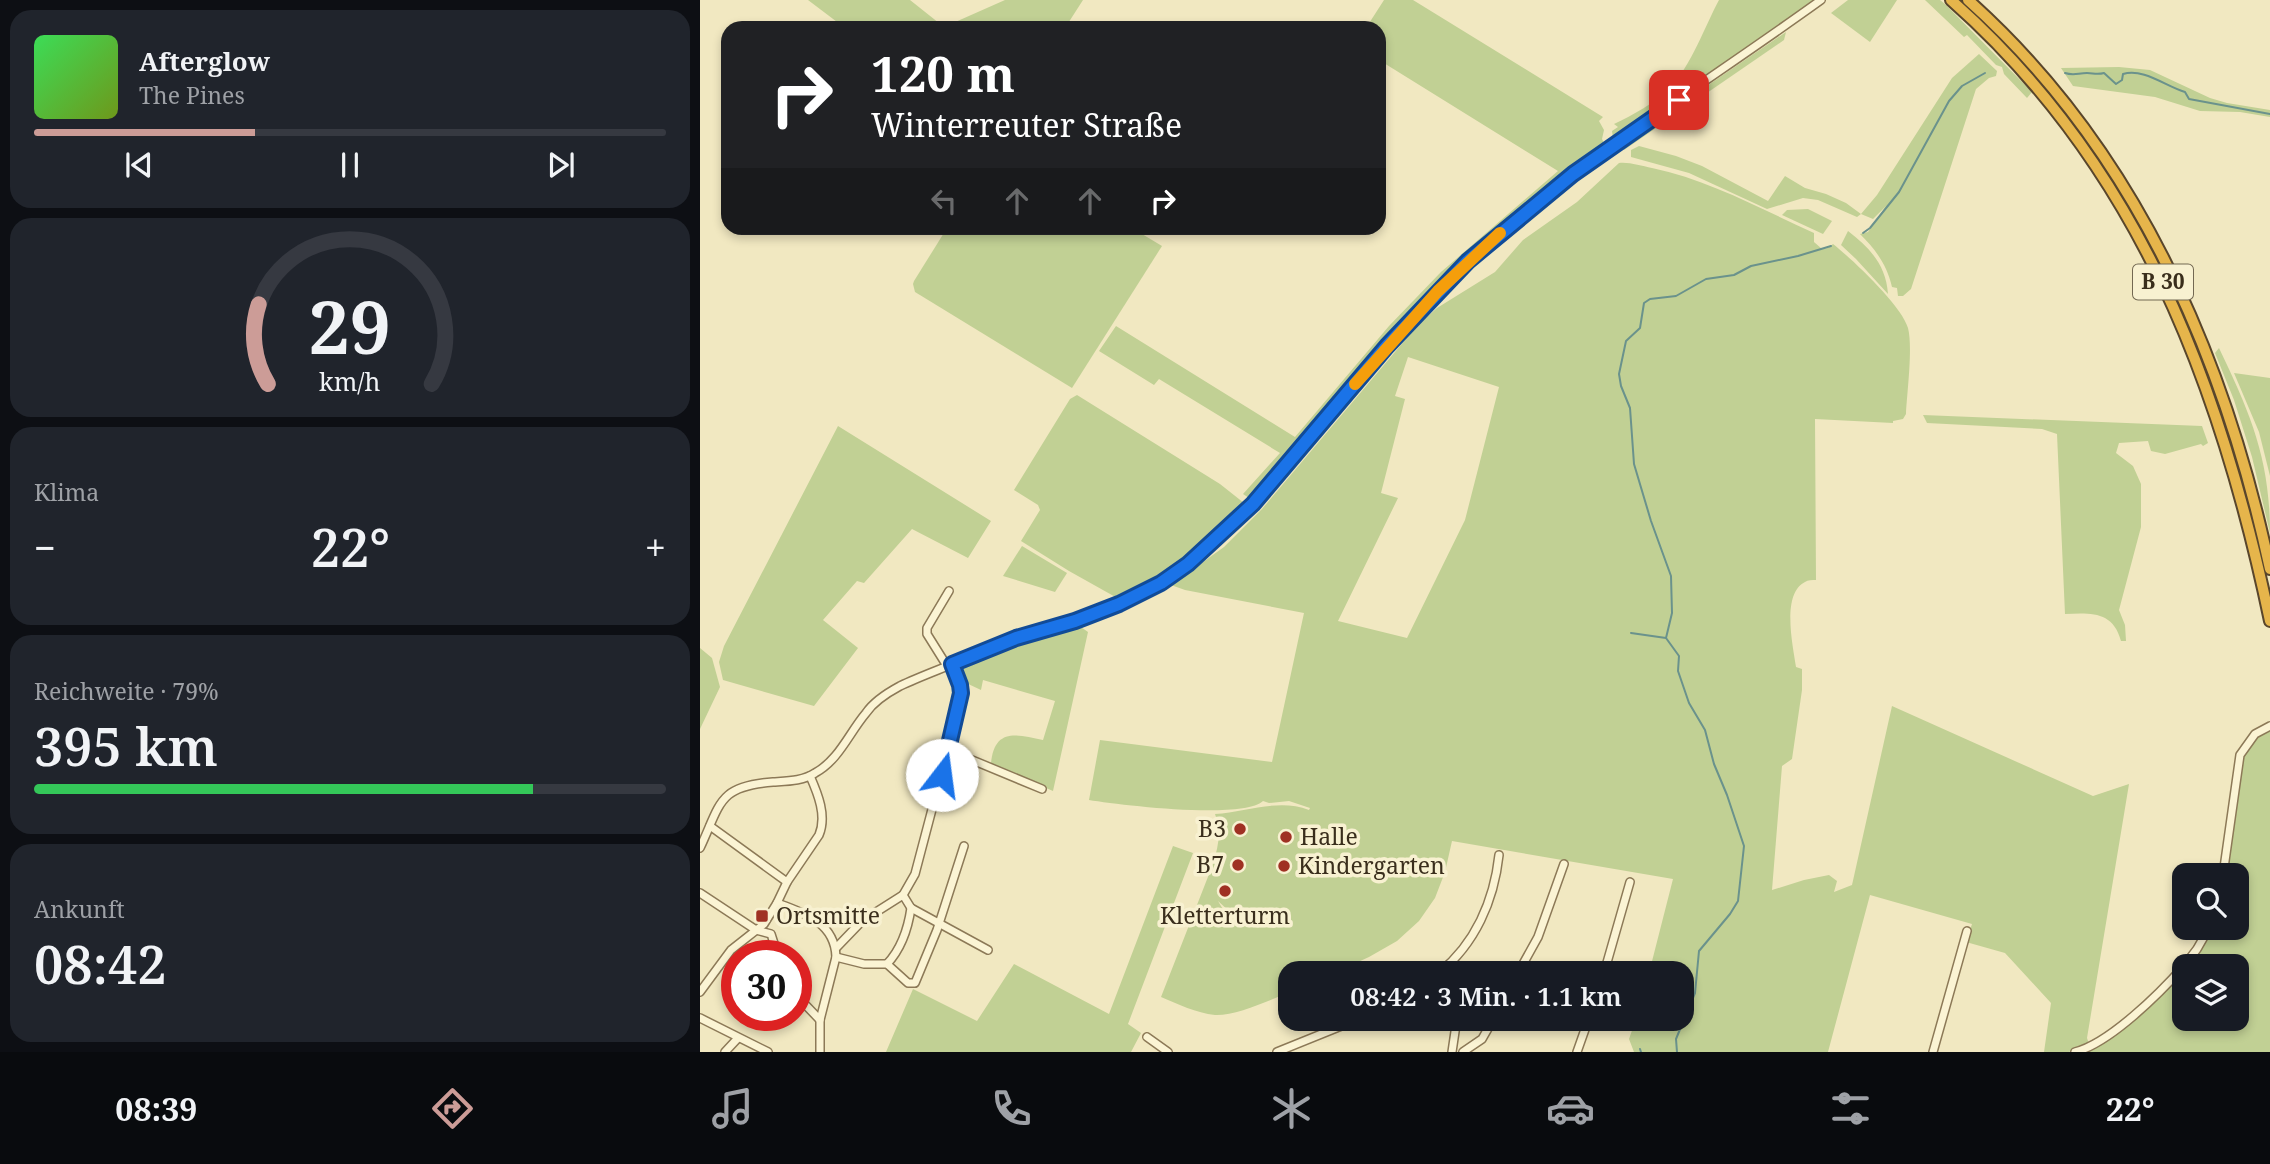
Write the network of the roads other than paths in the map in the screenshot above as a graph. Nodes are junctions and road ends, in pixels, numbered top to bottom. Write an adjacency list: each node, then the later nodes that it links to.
1 (1821, 0): 7 (street)
2 (1951, 0): 6 (highway, B 30)
3 (1968, 0): 4 (highway, B 30)
4 (2270, 569)
5 (949, 591): 7 (street)
6 (2270, 621)
7 (949, 665): 9 (street); 10 (street)
8 (2270, 726): 16 (street)
9 (948, 750): 11 (street); 21 (street)
10 (810, 776): 12 (street); 18 (street)
11 (1042, 789)
12 (710, 826): 14 (street); 18 (street)
13 (964, 846): 24 (street)
14 (700, 848)
15 (1499, 855): 30 (street)
16 (2225, 863)
17 (1564, 864): 31 (street)
18 (787, 882): 22 (street)
19 (1630, 882): 32 (street)
20 (700, 893): 25 (street)
21 (903, 895): 23 (street); 29 (street)
22 (777, 903): 25 (street); 29 (street)
23 (911, 908): 24 (street); 33 (street)
24 (939, 924): 28 (street); 33 (street)
25 (756, 930): 27 (street); 35 (street)
26 (1967, 931): 54 (street)
27 (773, 940)
28 (988, 950)
29 (836, 952): 33 (street); 38 (street)
30 (1453, 961)
31 (1525, 961)
32 (1607, 961)
33 (887, 964)
34 (2172, 978): 45 (street)
35 (700, 992)
36 (812, 1012): 38 (street)
37 (700, 1018): 44 (street)
38 (820, 1020): 48 (street)
39 (1329, 1031): 50 (street)
40 (1455, 1031): 51 (street)
41 (1487, 1031): 52 (street)
42 (1584, 1031): 53 (street)
43 (1147, 1037): 49 (street)
44 (738, 1038): 46 (street); 47 (street)
45 (2078, 1051)
46 (724, 1052)
47 (768, 1052)
48 (820, 1052)
49 (1168, 1052)
50 (1277, 1052)
51 (1452, 1052)
52 (1463, 1052)
53 (1577, 1052)
54 (1933, 1052)

